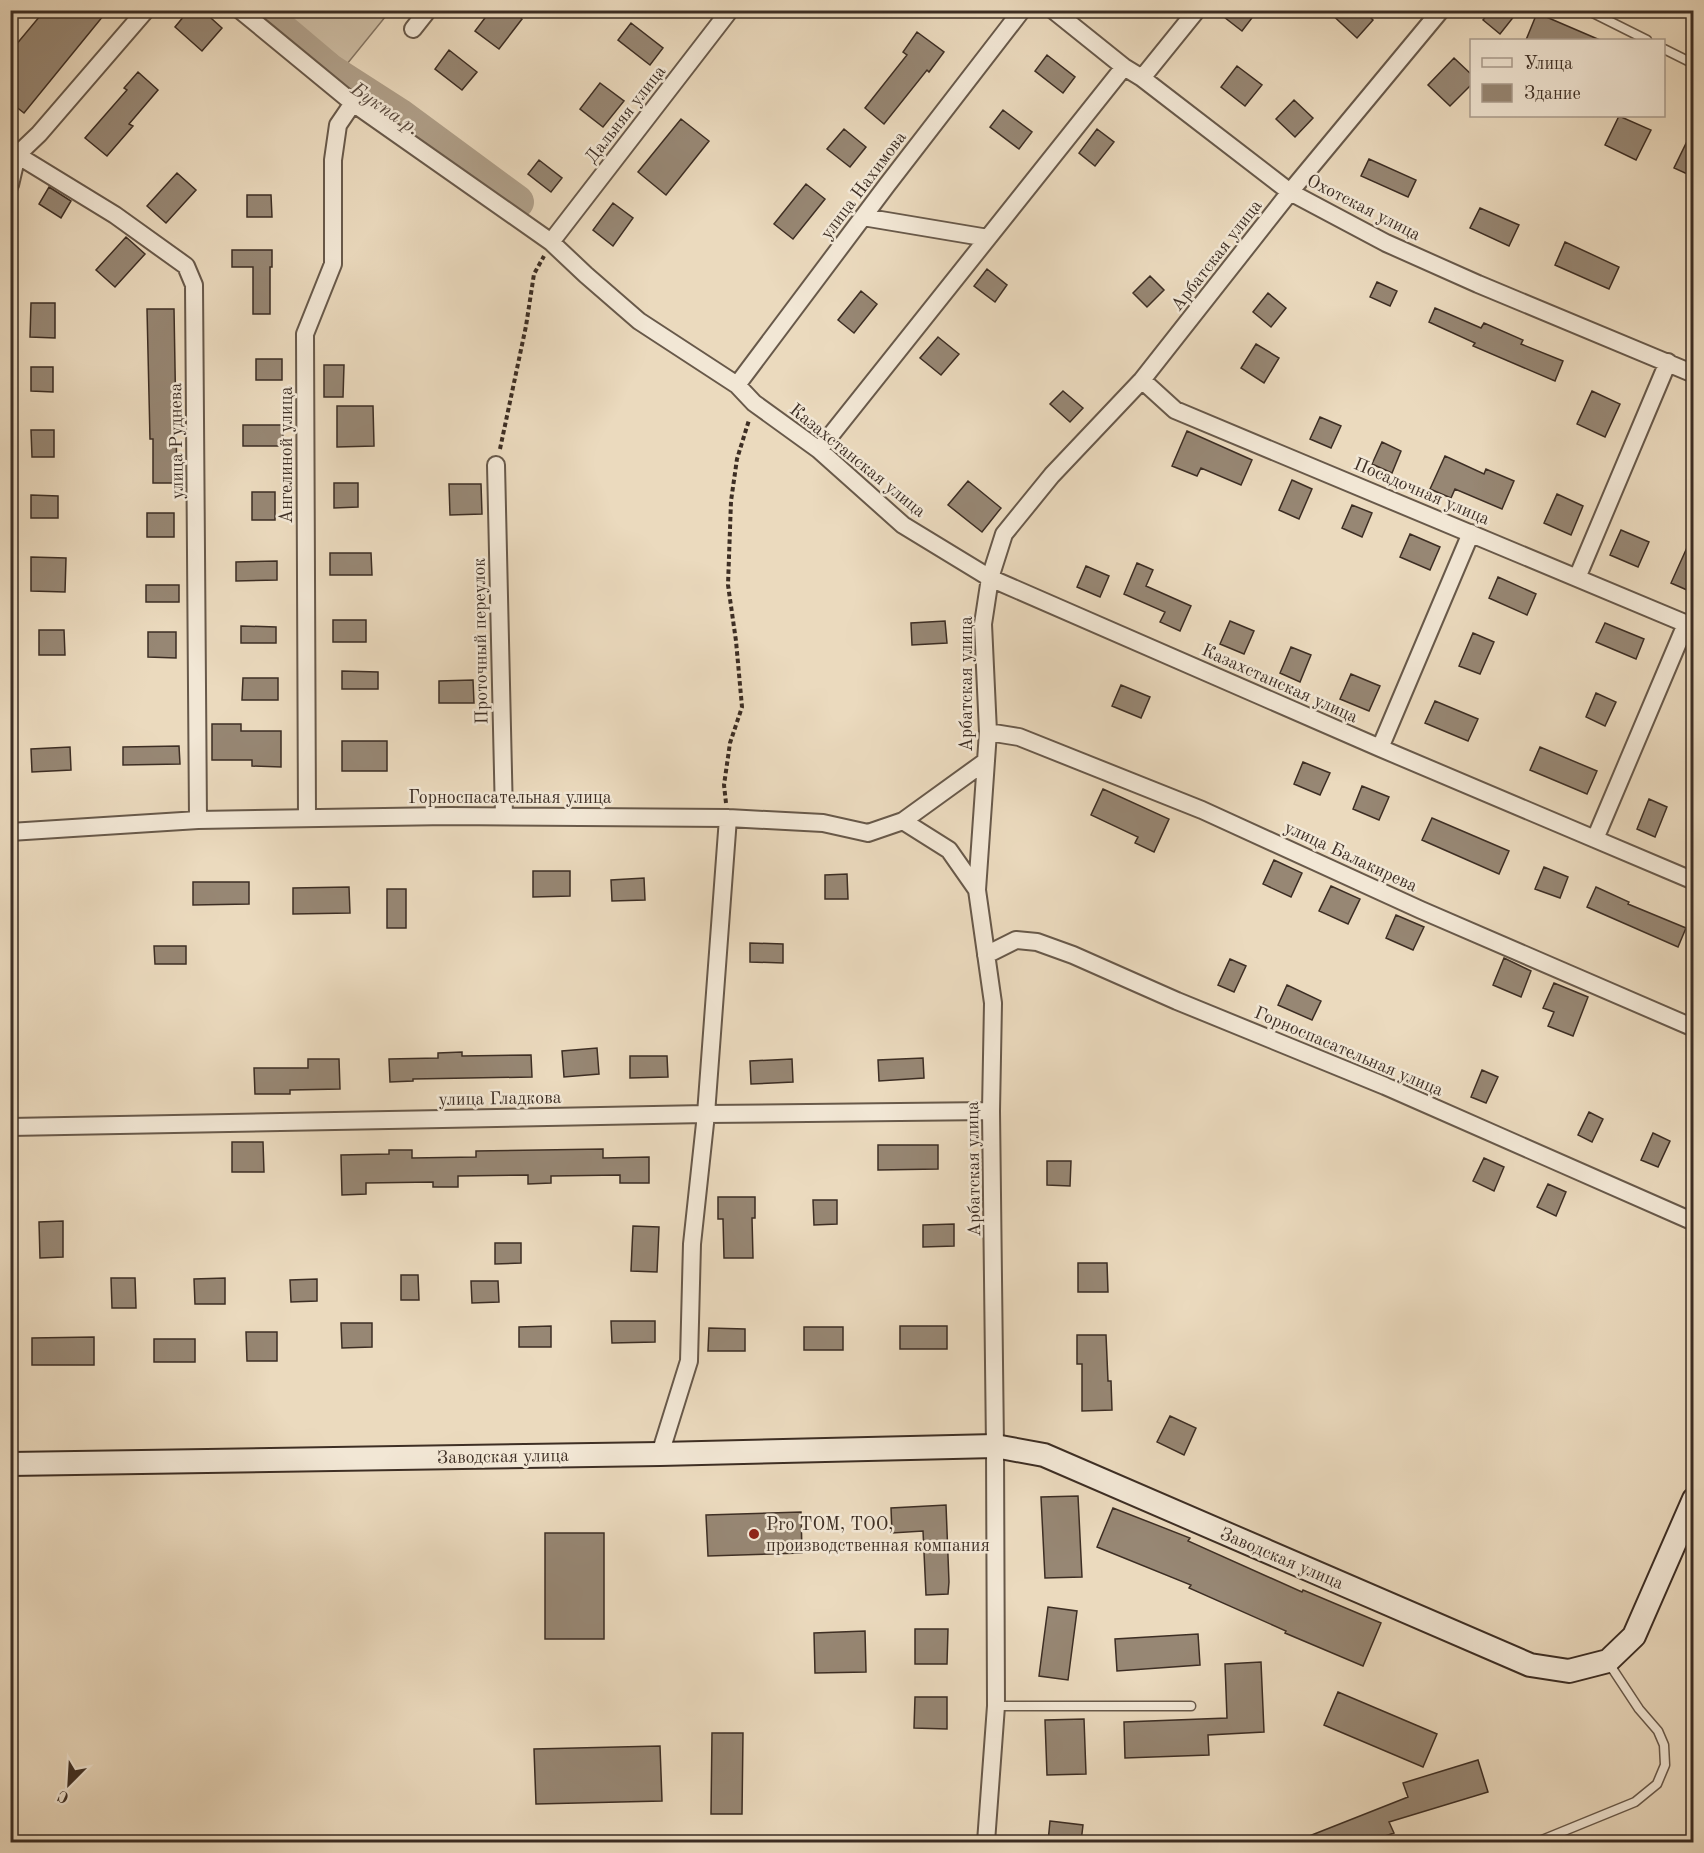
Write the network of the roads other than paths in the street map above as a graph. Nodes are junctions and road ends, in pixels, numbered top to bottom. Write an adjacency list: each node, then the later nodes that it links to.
1 (146, 10): 17 (street)
2 (240, 10): 16 (street, Казахстанская улица)
3 (428, 10): 10 (street)
4 (730, 10): 22 (street, Дальняя улица)
5 (1022, 10): 20 (street, улица Нахимова)
6 (1053, 10): 14 (street, Охотская улица)
7 (1197, 10): 15 (street)
8 (1442, 10): 19 (street, Арбатская улица)
9 (1587, 10): 11 (lane)
10 (413, 29)
11 (1645, 39)
12 (1665, 50): 13 (lane)
13 (1694, 64)
14 (1124, 67): 15 (street, Охотская улица); 21 (street)
15 (1142, 78): 19 (street, Охотская улица)
16 (353, 103): 22 (street, Казахстанская улица); 37 (street, Ангелиной улица)
17 (14, 154): 18 (street); 39 (street, улица Руднева)
18 (10, 185)
19 (1290, 192): 23 (street, Охотская улица); 25 (street, Арбатская улица)
20 (863, 217): 21 (street); 26 (street, улица Нахимова)
21 (988, 238): 27 (street)
22 (551, 242): 26 (street, Казахстанская улица)
23 (1668, 362): 24 (street, Охотская улица); 31 (street)
24 (1694, 374)
25 (1142, 380): 29 (street, Посадочная улица); 30 (street, Арбатская улица)
26 (737, 386): 27 (street, Казахстанская улица)
27 (819, 450): 30 (street, Казахстанская улица)
28 (496, 465): 36 (street, Проточный переулок)
29 (1471, 533): 31 (street, Посадочная улица); 34 (street)
30 (990, 578): 33 (street, Арбатская улица); 34 (street, Казахстанская улица)
31 (1577, 578): 32 (street, Посадочная улица)
32 (1690, 626): 42 (street)
33 (988, 732): 35 (street, Арбатская улица); 46 (street, улица Балакирева)
34 (1380, 748): 42 (street, Казахстанская улица)
35 (986, 761): 40 (street, Горноспасательная улица); 44 (street, Арбатская улица)
36 (504, 816): 37 (street, Горноспасательная улица); 38 (street, Горноспасательная улица)
37 (307, 817): 39 (street, Горноспасательная улица)
38 (728, 818): 40 (street, Горноспасательная улица); 48 (street)
39 (198, 820): 41 (street, Горноспасательная улица)
40 (903, 821): 44 (street)
41 (10, 832)
42 (1595, 839): 43 (street, Казахстанская улица)
43 (1694, 880)
44 (977, 890): 45 (street, Арбатская улица)
45 (986, 954): 47 (street, Арбатская улица); 50 (street, Горноспасательная улица)
46 (1694, 1028)
47 (991, 1112): 48 (street, улица Гладкова); 51 (street, Арбатская улица)
48 (706, 1114): 49 (street, улица Гладкова); 52 (street)
49 (10, 1127)
50 (1694, 1222)
51 (995, 1446): 52 (street, Заводская улица); 55 (street, Заводская улица); 56 (street)
52 (660, 1454): 53 (street, Заводская улица)
53 (10, 1464)
54 (1694, 1499): 55 (street)
55 (1608, 1661): 59 (lane)
56 (996, 1706): 57 (lane); 58 (street)
57 (1191, 1706)
58 (986, 1842)
59 (1537, 1842)

